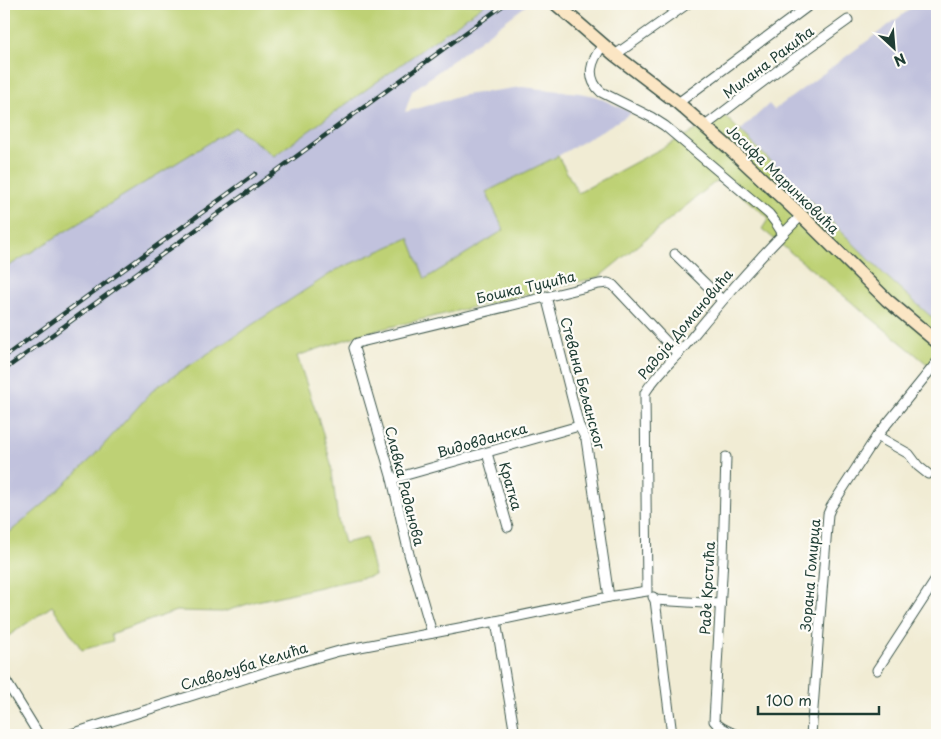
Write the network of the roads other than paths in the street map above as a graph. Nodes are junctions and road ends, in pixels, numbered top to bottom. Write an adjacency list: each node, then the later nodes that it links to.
1 (556, 4): 5 (street, Јосифа Маринковића)
2 (687, 4): 6 (street)
3 (811, 4): 7 (street)
4 (848, 20): 8 (street, Милана Ракића)
5 (603, 44): 6 (street, Јосифа Маринковића); 10 (street)
6 (615, 55): 7 (street, Јосифа Маринковића)
7 (678, 103): 8 (street, Јосифа Маринковића)
8 (705, 126): 9 (street, Јосифа Маринковића)
9 (801, 216): 10 (street, Радоја Домановића); 14 (street, Јосифа Маринковића)
10 (783, 234): 13 (street, Радоја Домановића)
11 (675, 254): 13 (street)
12 (546, 296): 15 (street, Бошка Туцића); 16 (street, Бошка Туцића); 18 (street, Стевана Бељанског)
13 (722, 300): 16 (street, Радоја Домановића)
14 (937, 342)
15 (355, 345): 23 (street, Славка Раданова)
16 (678, 354): 26 (street, Радоја Домановића)
17 (937, 362): 19 (street, Зорана Гомирца)
18 (579, 426): 20 (street, Видовданска); 27 (street, Стевана Бељанског)
19 (877, 436): 22 (street); 39 (street, Зорана Гомирца)
20 (487, 453): 23 (street, Видовданска); 24 (street, Кратка)
21 (726, 457): 29 (street, Раде Крстића)
22 (928, 474)
23 (392, 479): 31 (street, Славка Раданова)
24 (508, 527)
25 (937, 578): 32 (street)
26 (647, 592): 27 (street); 28 (street)
27 (609, 597): 30 (street)
28 (655, 600): 29 (street); 37 (street)
29 (720, 604): 38 (street, Раде Крстића)
30 (496, 621): 31 (street); 36 (street)
31 (432, 633): 35 (street, Славољуба Келића)
32 (877, 670)
33 (4, 678): 34 (street)
34 (39, 735)
35 (68, 735)
36 (515, 735)
37 (672, 735)
38 (736, 735)
39 (811, 735)

